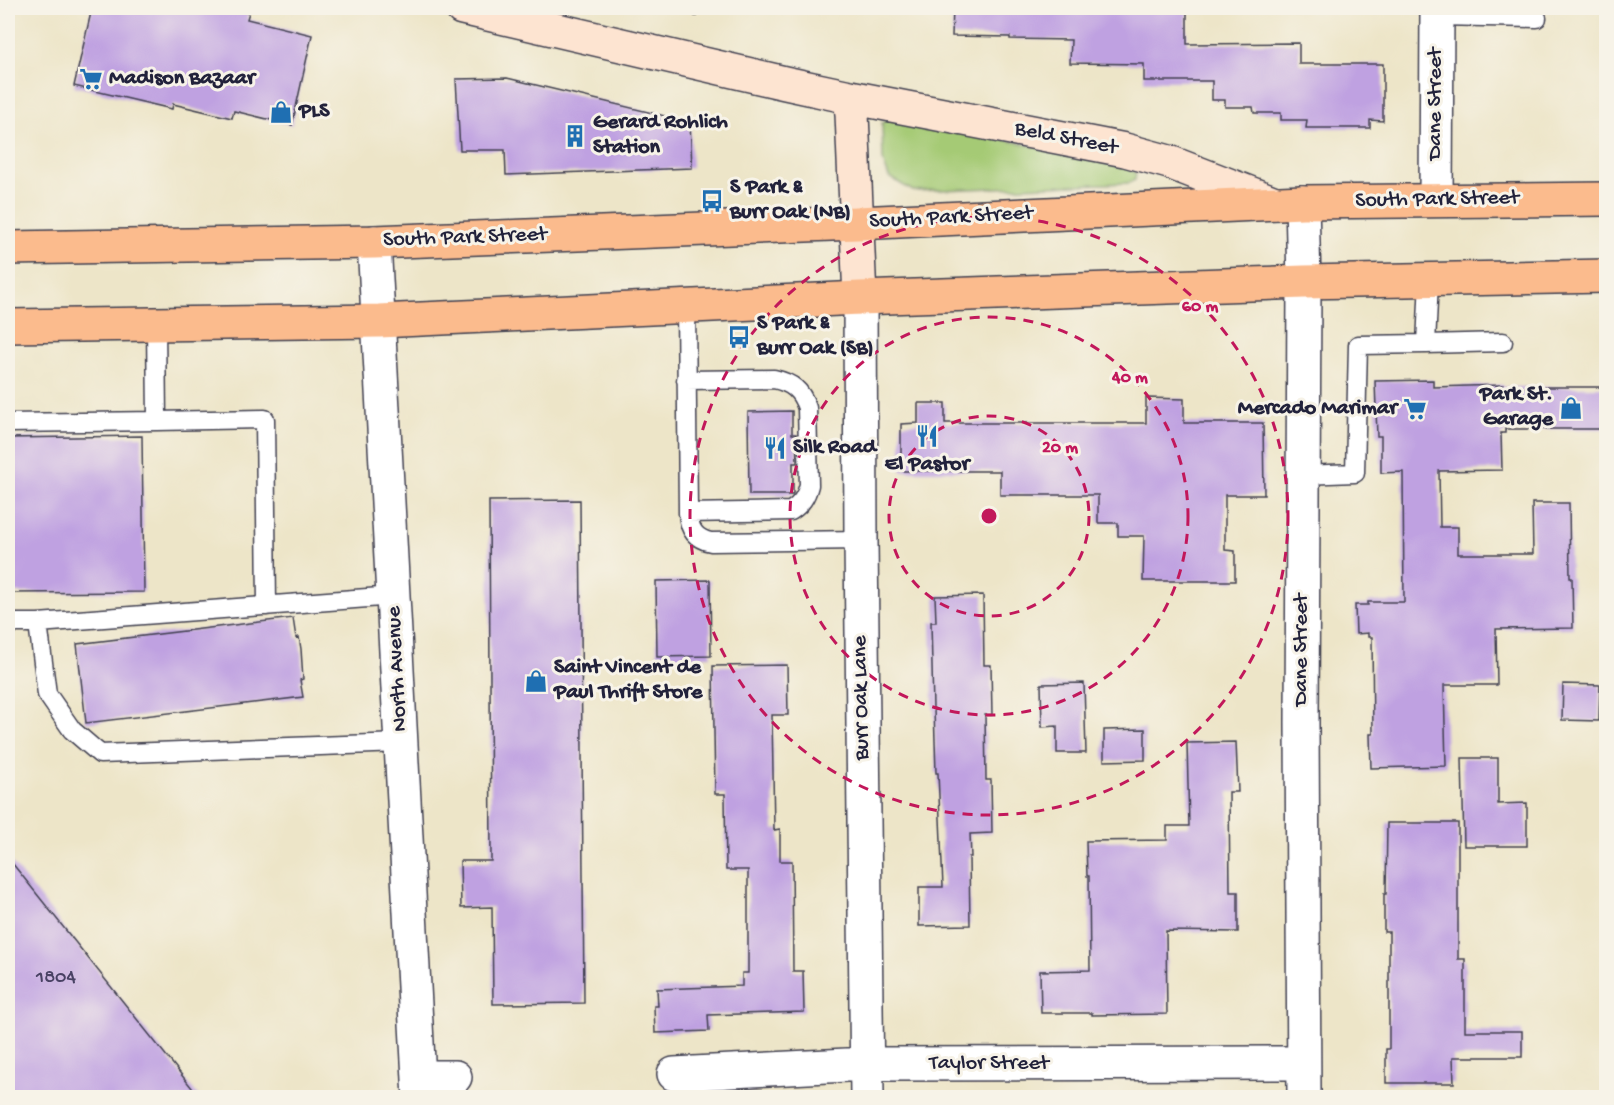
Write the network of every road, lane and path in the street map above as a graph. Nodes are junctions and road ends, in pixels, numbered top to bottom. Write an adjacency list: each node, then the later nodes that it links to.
1 (462, 8): 6 (street, Beld Street)
2 (696, 8): 4 (path)
3 (1437, 12): 5 (lane); 8 (street, Dane Street)
4 (696, 17)
5 (1537, 18)
6 (850, 97): 9 (street, Beld Street); 10 (street)
7 (1606, 199): 8 (main road, South Park Street)
8 (1436, 200): 9 (main road, South Park Street)
9 (1288, 202): 10 (main road, South Park Street); 15 (street, Dane Street)
10 (857, 223): 11 (main road, South Park Street); 16 (street)
11 (374, 242): 12 (main road, South Park Street); 18 (street, North Avenue)
12 (8, 248)
13 (1606, 276): 14 (main road)
14 (1429, 280): 15 (main road); 22 (lane)
15 (1304, 282): 16 (main road); 26 (street, Dane Street)
16 (860, 298): 17 (main road); 28 (street, Burr Oak Lane)
17 (686, 306): 18 (main road); 23 (lane)
18 (379, 321): 19 (main road); 29 (street, North Avenue)
19 (156, 323): 20 (main road); 24 (lane)
20 (8, 326)
21 (1503, 342): 22 (lane)
22 (1426, 344): 26 (lane)
23 (686, 380): 27 (lane); 27 (lane)
24 (157, 421): 25 (lane); 30 (lane)
25 (8, 423)
26 (1303, 475): 34 (street, Dane Street)
27 (688, 513): 28 (lane)
28 (861, 540): 35 (street, Burr Oak Lane)
29 (394, 596): 30 (lane); 33 (street, North Avenue)
30 (267, 606): 31 (lane)
31 (38, 622): 32 (lane); 33 (lane)
32 (8, 623)
33 (401, 743): 38 (street, North Avenue)
34 (1303, 1063): 35 (street, Taylor Street); 40 (street, Dane Street)
35 (866, 1064): 36 (street, Taylor Street); 39 (street, Burr Oak Lane)
36 (674, 1074)
37 (455, 1077): 38 (street)
38 (420, 1087)
39 (867, 1098)
40 (1304, 1098)

